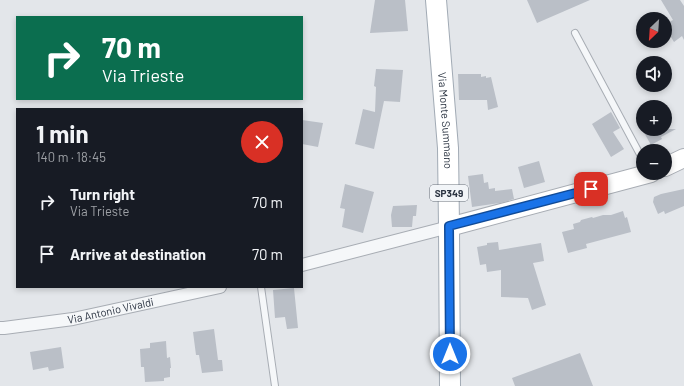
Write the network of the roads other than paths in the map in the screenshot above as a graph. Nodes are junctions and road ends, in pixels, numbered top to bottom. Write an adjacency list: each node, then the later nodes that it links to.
1 (436, 0): 7 (main road, Via Monte Summano / SP349)
2 (576, 33): 3 (lane)
3 (636, 147)
4 (684, 158): 5 (street)
5 (672, 164)
6 (636, 177): 7 (street)
7 (449, 226): 8 (street); 13 (main road, Via Monte Summano / SP349)
8 (303, 265)
9 (215, 288): 11 (street, Via Antonio Vivaldi)
10 (261, 288): 12 (lane)
11 (0, 328)
12 (275, 386)
13 (450, 386)

